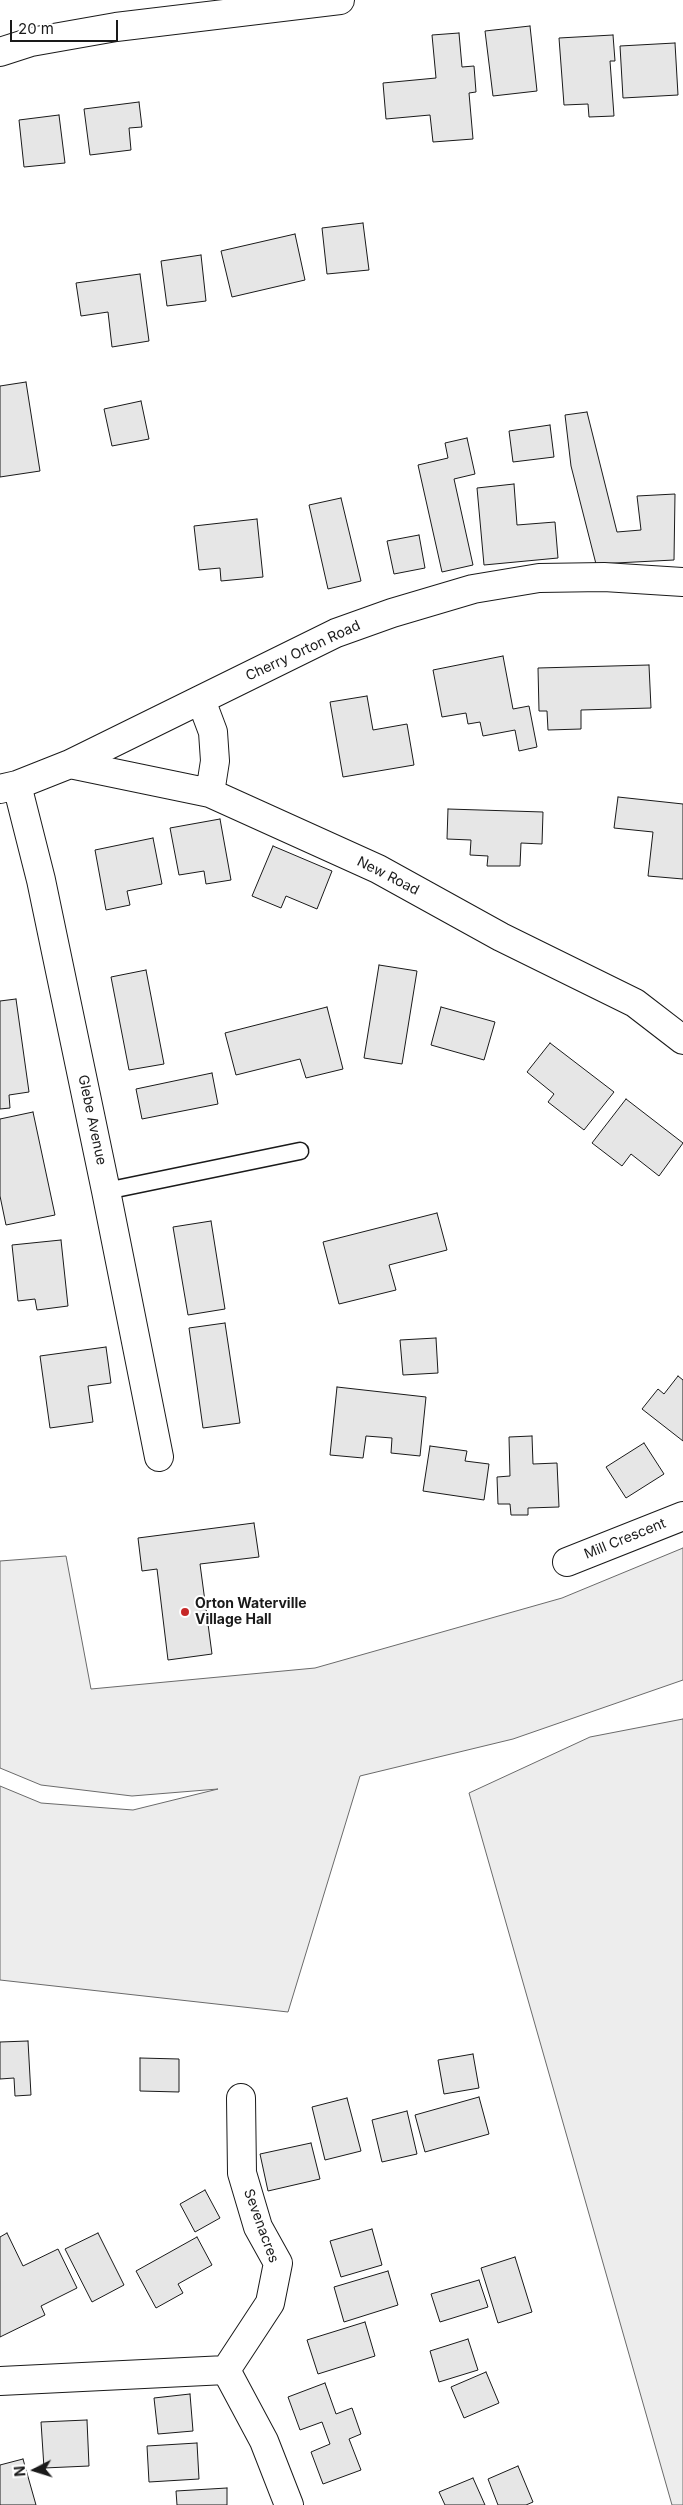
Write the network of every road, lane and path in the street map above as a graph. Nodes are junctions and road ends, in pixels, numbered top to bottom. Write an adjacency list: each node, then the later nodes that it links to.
1 (340, 0): 2 (street)
2 (257, 6): 3 (street)
3 (0, 52)
4 (683, 582): 5 (street, Cherry Orton Road)
5 (201, 700): 6 (street, Cherry Orton Road); 8 (street)
6 (70, 764): 7 (street, Cherry Orton Road); 8 (street, New Road)
7 (8, 787): 11 (street, Glebe Avenue)
8 (210, 793): 9 (street, New Road)
9 (683, 1040)
10 (300, 1151): 11 (lane)
11 (106, 1191): 12 (street, Glebe Avenue)
12 (159, 1457)
13 (683, 1516): 14 (street, Mill Crescent)
14 (567, 1562)
15 (241, 2098): 16 (street, Sevenacres)
16 (226, 2370): 17 (street); 18 (street)
17 (0, 2381)
18 (289, 2505)

